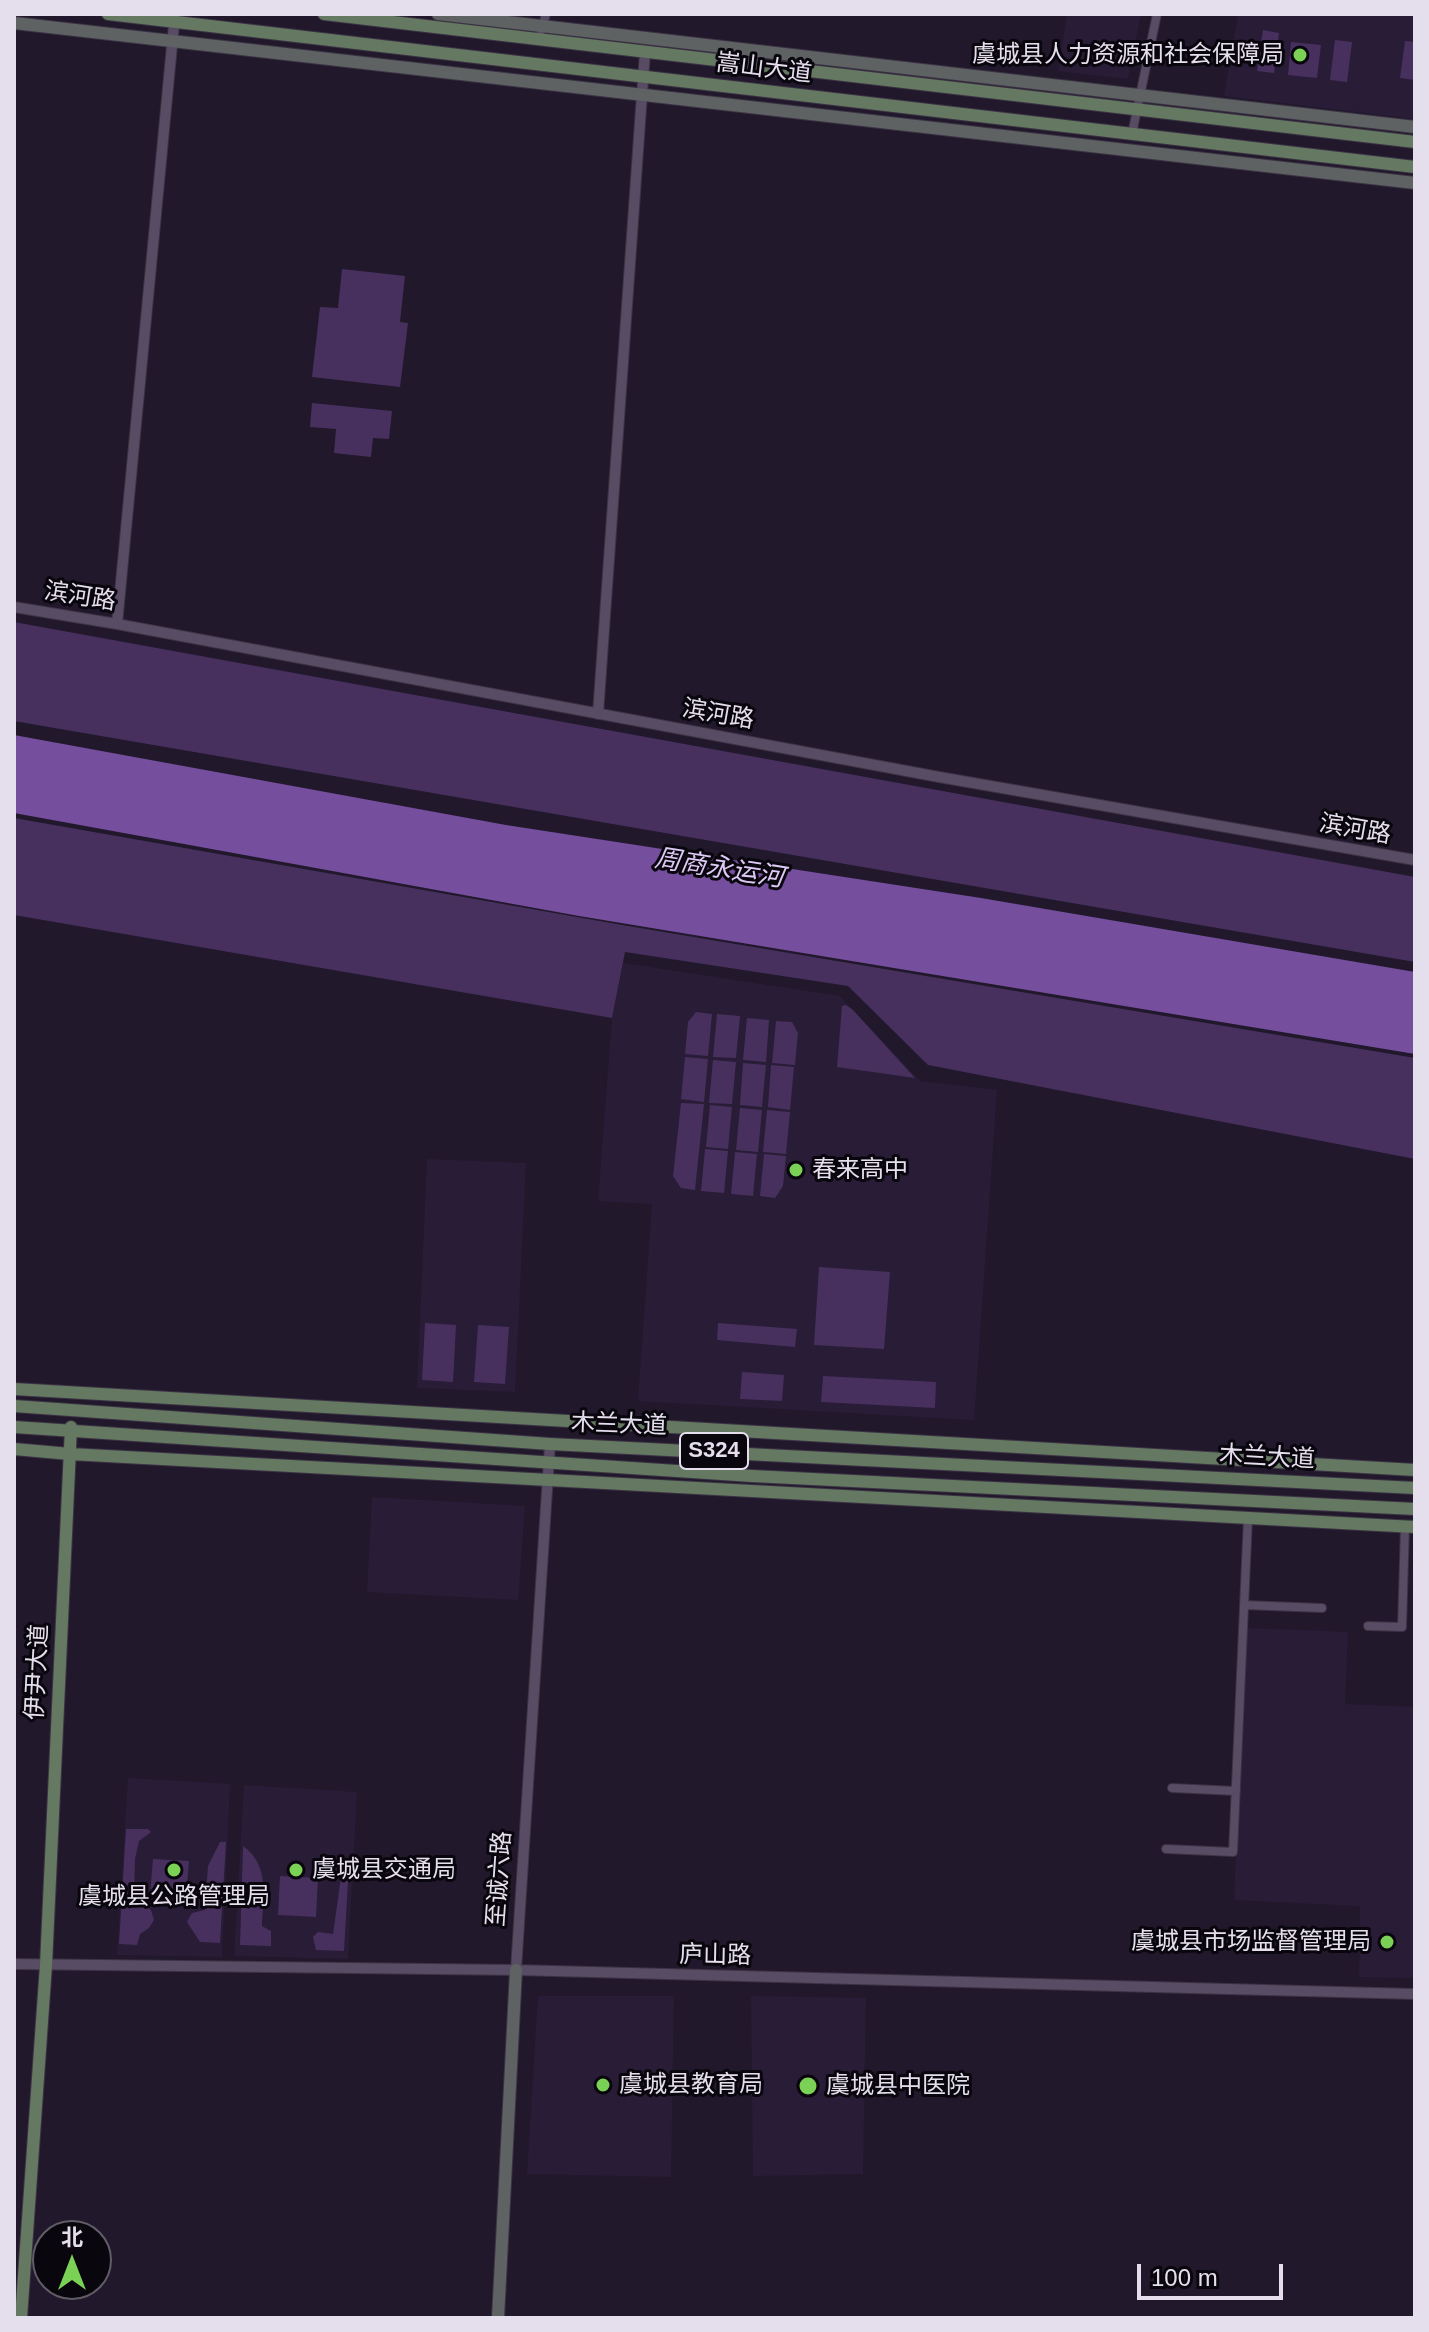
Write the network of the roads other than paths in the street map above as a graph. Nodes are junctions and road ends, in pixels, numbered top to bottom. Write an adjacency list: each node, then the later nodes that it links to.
1 (108, 14): 5 (main road, 嵩山大道)
2 (324, 14): 7 (main road, 嵩山大道)
3 (438, 14): 7 (main road)
4 (1157, 14): 12 (street)
5 (175, 18): 8 (street); 10 (main road, 嵩山大道)
6 (14, 23): 8 (main road)
7 (542, 26): 9 (main road, 嵩山大道); 12 (main road)
8 (173, 42): 11 (main road); 20 (street)
9 (645, 52): 10 (street); 13 (main road, 嵩山大道)
10 (642, 76): 11 (street); 15 (main road, 嵩山大道)
11 (640, 95): 18 (main road); 21 (street)
12 (1141, 95): 13 (street); 14 (main road)
13 (1138, 109): 15 (street); 16 (main road, 嵩山大道)
14 (1415, 127)
15 (1132, 134): 17 (main road, 嵩山大道)
16 (1415, 142)
17 (1415, 167)
18 (1415, 183)
19 (14, 607): 20 (street, 滨河路)
20 (117, 624): 21 (street, 滨河路)
21 (598, 714): 22 (street, 滨河路)
22 (1415, 860)
23 (14, 1389): 32 (main road)
24 (14, 1406): 25 (main road, 木兰大道 / S324)
25 (71, 1412): 27 (main road, 伊尹大道); 28 (main road, 木兰大道 / S324)
26 (14, 1427): 27 (main road, 木兰大道 / S324)
27 (72, 1432): 30 (main road, 伊尹大道); 31 (main road, 木兰大道 / S324)
28 (550, 1444): 31 (street, 至诚六路); 34 (main road, 木兰大道 / S324)
29 (14, 1449): 30 (main road)
30 (70, 1454): 33 (main road); 45 (main road, 伊尹大道)
31 (549, 1464): 33 (street, 至诚六路); 35 (main road, 木兰大道 / S324)
32 (1415, 1470)
33 (548, 1481): 36 (main road); 46 (street, 至诚六路)
34 (1415, 1488)
35 (1415, 1509)
36 (1248, 1518): 37 (main road); 38 (street)
37 (1410, 1526): 40 (street)
38 (1244, 1605): 39 (street); 42 (street)
39 (1322, 1608)
40 (1368, 1626)
41 (1172, 1788): 42 (street)
42 (1236, 1791): 43 (street)
43 (1166, 1849)
44 (14, 1964): 45 (street, 庐山路)
45 (46, 1965): 46 (street, 庐山路); 48 (main road, 伊尹大道)
46 (516, 1970): 47 (street, 庐山路); 49 (main road, 至诚六路)
47 (1415, 1994)
48 (21, 2318)
49 (498, 2318)

